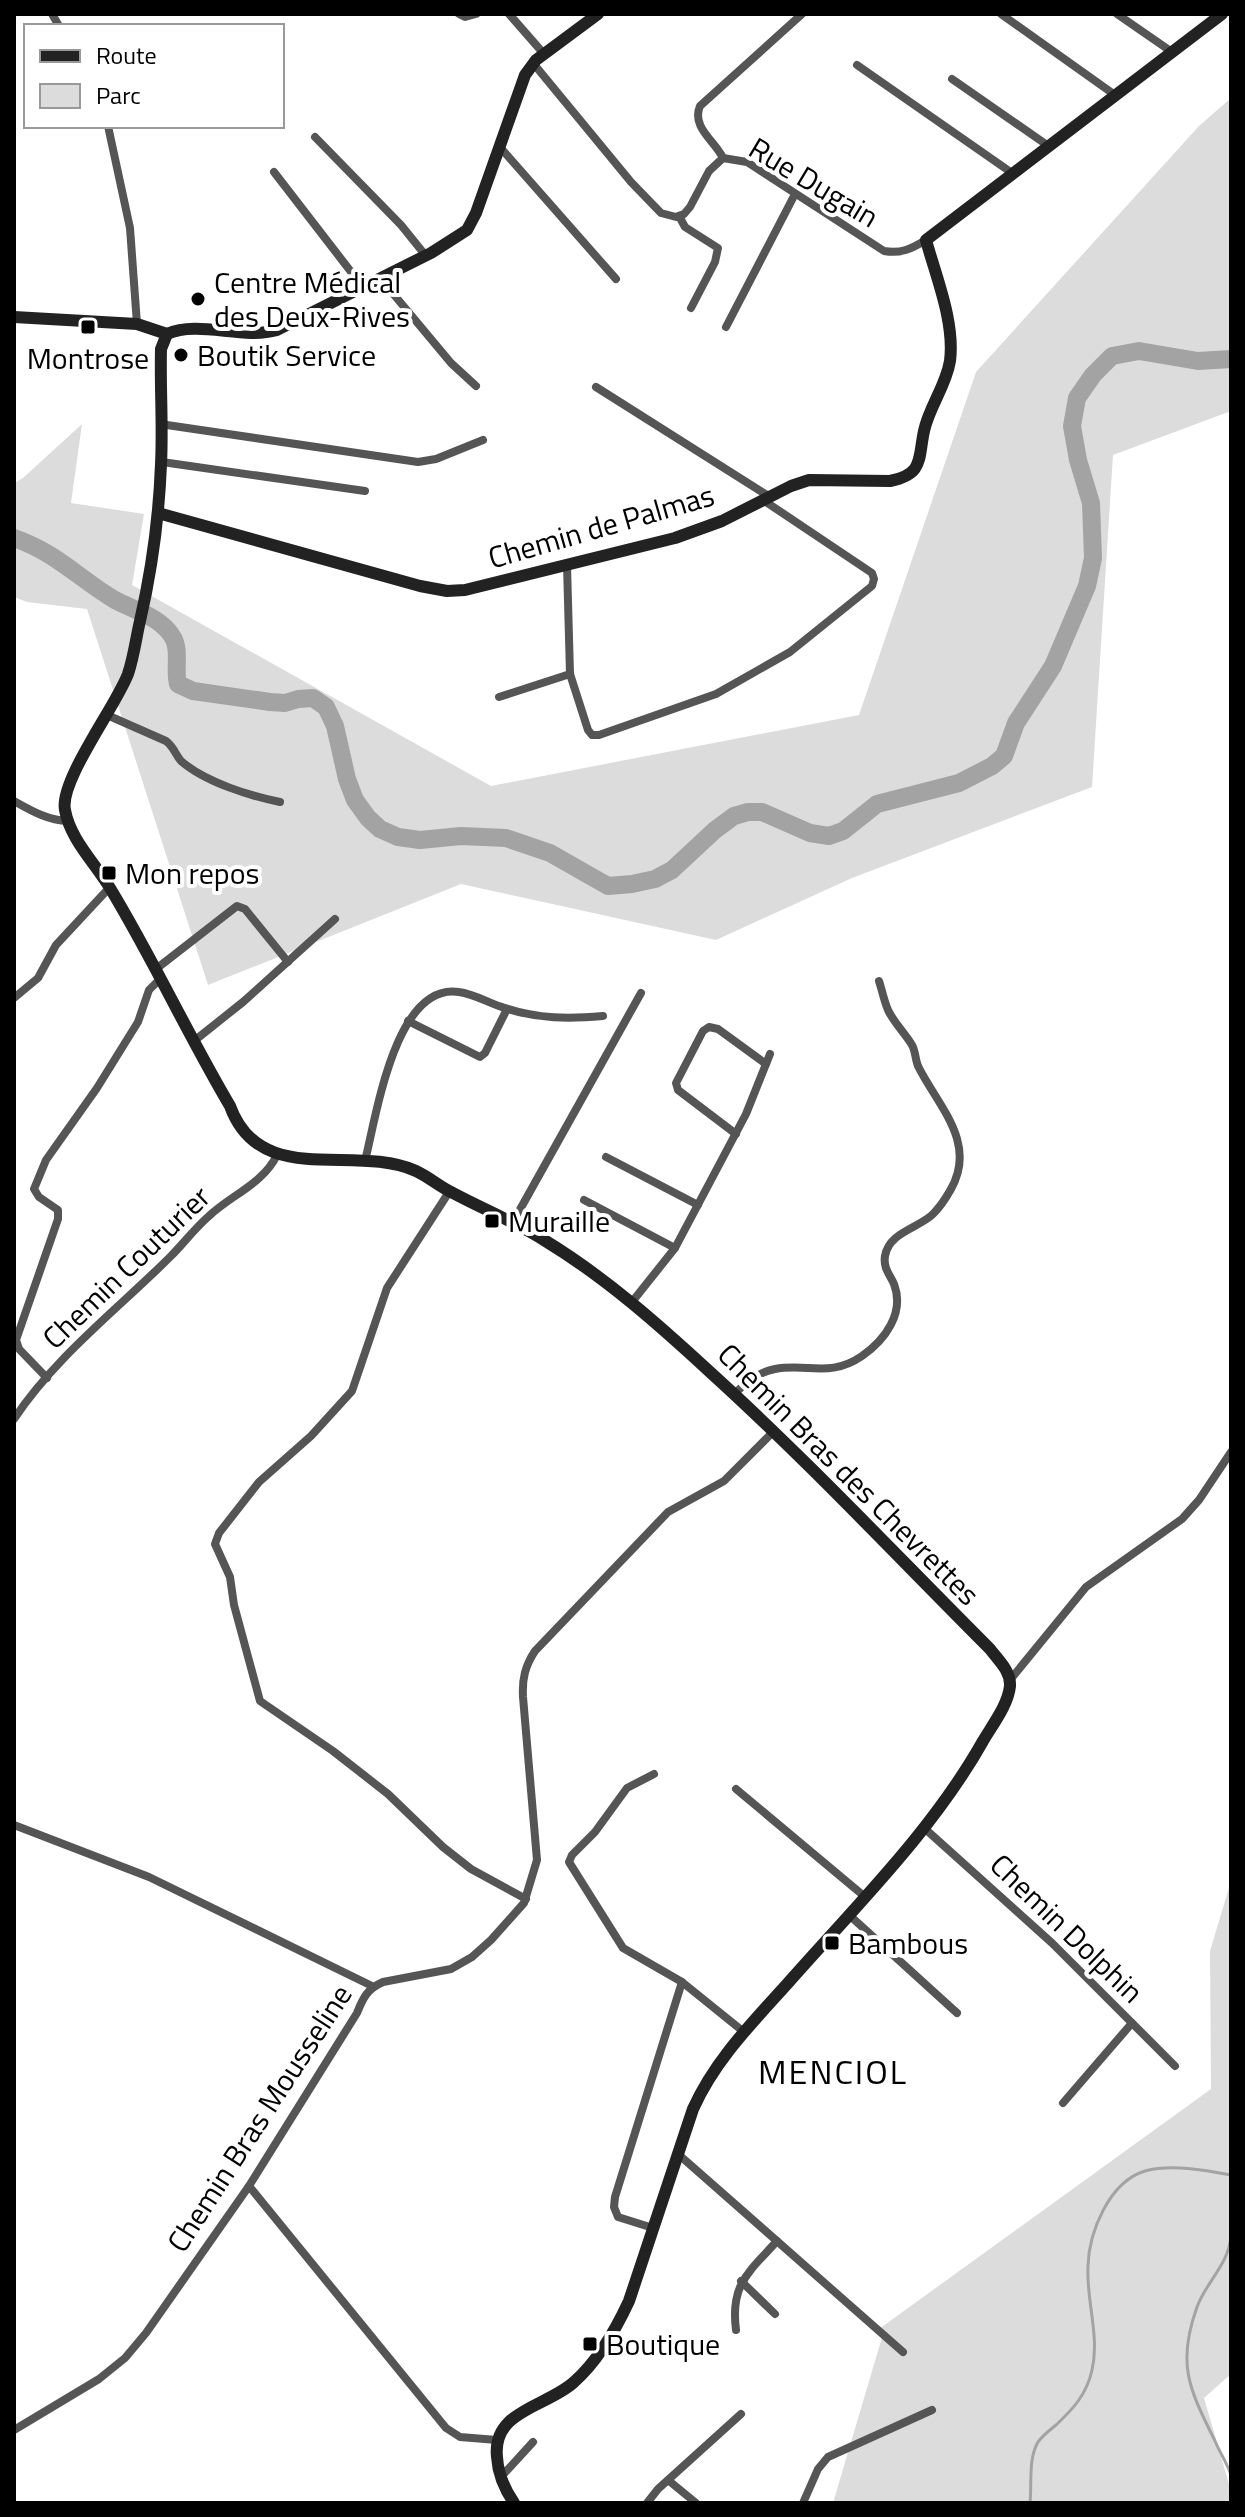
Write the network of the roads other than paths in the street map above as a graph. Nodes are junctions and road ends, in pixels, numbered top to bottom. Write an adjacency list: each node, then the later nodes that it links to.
1 (459, 14): 2 (street)
2 (476, 14)
3 (509, 14): 10 (street)
4 (598, 14): 10 (main road)
5 (802, 14): 19 (street)
6 (1001, 14): 14 (street)
7 (1117, 14): 9 (street)
8 (1222, 14): 9 (main road)
9 (1172, 52): 14 (main road)
10 (544, 54): 11 (main road)
11 (533, 63): 18 (main road); 23 (street)
12 (857, 65): 21 (street)
13 (952, 79): 17 (street)
14 (1115, 95): 17 (main road)
15 (108, 128): 31 (street)
16 (315, 137): 25 (street)
17 (1047, 145): 21 (main road)
18 (499, 146): 25 (main road); 27 (street)
19 (723, 158): 22 (street, Rue Dugain); 23 (street, Rue Dugain)
20 (274, 172): 28 (street)
21 (1012, 173): 24 (main road)
22 (795, 194): 24 (street, Rue Dugain); 32 (street)
23 (679, 216): 29 (street)
24 (926, 240): 40 (main road, Chemin de Palmas)
25 (426, 256): 26 (main road)
26 (380, 278): 28 (main road); 34 (street)
27 (616, 279)
28 (362, 286): 33 (main road)
29 (691, 308)
30 (14, 317): 31 (main road)
31 (137, 324): 33 (main road)
32 (726, 327)
33 (167, 334): 36 (main road)
34 (476, 386)
35 (596, 387): 40 (street)
36 (160, 424): 37 (street); 38 (main road)
37 (483, 440)
38 (162, 462): 39 (street); 41 (main road)
39 (365, 491)
40 (766, 498): 42 (main road, Chemin de Palmas); 43 (street)
41 (158, 513): 42 (main road, Chemin de Palmas); 45 (main road)
42 (567, 565): 43 (street)
43 (570, 674): 44 (street)
44 (499, 697)
45 (107, 715): 47 (street); 48 (main road)
46 (14, 801): 48 (street)
47 (280, 802)
48 (68, 821): 49 (main road, Chemin Bras des Chevrettes)
49 (110, 887): 52 (main road, Chemin Bras des Chevrettes); 55 (street)
50 (335, 919): 51 (street)
51 (288, 962): 52 (street); 59 (street)
52 (158, 974): 59 (main road, Chemin Bras des Chevrettes); 72 (street)
53 (879, 981): 73 (street)
54 (641, 993): 69 (street)
55 (14, 998)
56 (507, 1009): 57 (street); 58 (street); 58 (street)
57 (603, 1016)
58 (408, 1021): 65 (street)
59 (194, 1041): 63 (main road, Chemin Bras des Chevrettes)
60 (770, 1054): 61 (street)
61 (766, 1064): 62 (street); 62 (street)
62 (736, 1134): 68 (street)
63 (277, 1155): 65 (main road, Chemin Bras des Chevrettes); 72 (street, Chemin Couturier)
64 (606, 1157): 68 (street)
65 (365, 1161): 66 (main road, Chemin Bras des Chevrettes)
66 (449, 1192): 69 (main road, Chemin Bras des Chevrettes); 83 (street)
67 (584, 1200): 70 (street)
68 (698, 1205): 70 (street)
69 (513, 1222): 71 (main road, Chemin Bras des Chevrettes)
70 (675, 1248): 71 (street)
71 (632, 1302): 73 (main road, Chemin Bras des Chevrettes)
72 (47, 1378): 74 (street, Chemin Couturier)
73 (734, 1394): 75 (main road, Chemin Bras des Chevrettes)
74 (14, 1419)
75 (773, 1432): 77 (main road, Chemin Bras des Chevrettes); 83 (street, Chemin Bras Mousseline)
76 (1231, 1452): 77 (street)
77 (1010, 1680): 81 (main road)
78 (654, 1774): 85 (street)
79 (736, 1789): 82 (street)
80 (14, 1825): 86 (street)
81 (923, 1827): 82 (main road); 88 (street, Chemin Dolphin)
82 (864, 1896): 84 (main road)
83 (526, 1899): 86 (street, Chemin Bras Mousseline)
84 (848, 1914): 87 (street); 89 (main road)
85 (682, 1982): 89 (street); 94 (street)
86 (372, 1986): 93 (street, Chemin Bras Mousseline)
87 (957, 2013)
88 (1132, 2023): 90 (street, Chemin Dolphin); 91 (street)
89 (744, 2032): 92 (main road)
90 (1175, 2066)
91 (1063, 2103)
92 (678, 2154): 94 (main road); 95 (street)
93 (249, 2186): 102 (street, Chemin Bras Mousseline); 103 (street)
94 (653, 2228): 103 (main road)
95 (777, 2241): 96 (street); 99 (street)
96 (741, 2281): 97 (street); 98 (street)
97 (775, 2314)
98 (736, 2330)
99 (903, 2352)
100 (932, 2410): 110 (street)
101 (741, 2414): 106 (street)
102 (14, 2430)
103 (497, 2440): 105 (main road)
104 (533, 2442): 105 (street)
105 (501, 2477): 107 (main road)
106 (668, 2480): 108 (street); 109 (street)
107 (514, 2503)
108 (647, 2503)
109 (696, 2503)
110 (803, 2503)

